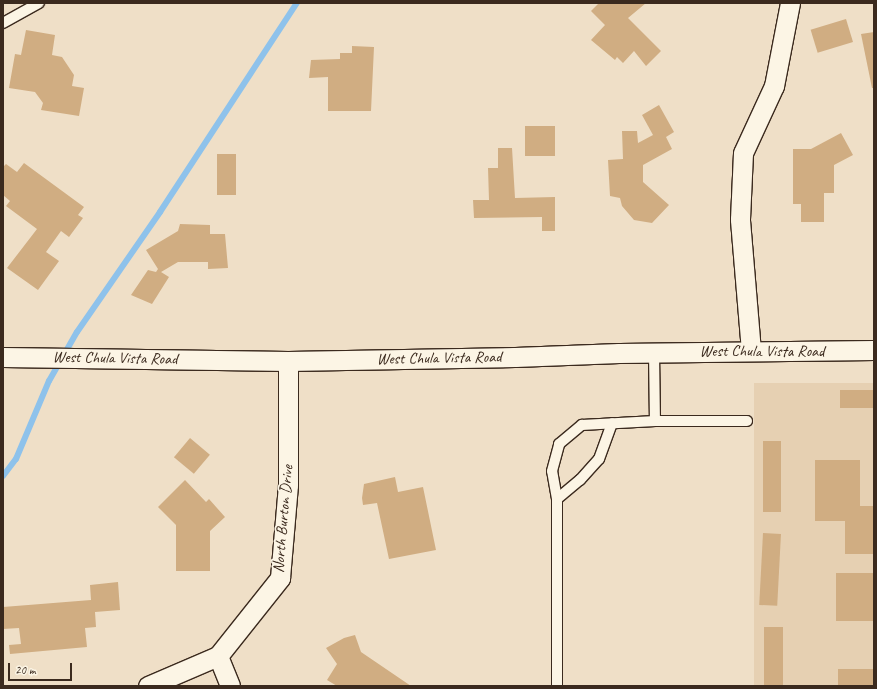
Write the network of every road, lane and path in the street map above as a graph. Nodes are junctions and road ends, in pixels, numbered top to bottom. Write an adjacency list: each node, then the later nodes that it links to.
1 (39, 3): 3 (lane)
2 (790, 3): 5 (street)
3 (3, 23)
4 (874, 350): 5 (street, West Chula Vista Road)
5 (751, 351): 6 (street, West Chula Vista Road)
6 (654, 352): 8 (street, West Chula Vista Road); 10 (lane)
7 (3, 356): 8 (street, West Chula Vista Road)
8 (288, 361): 13 (street, North Burton Drive)
9 (747, 420): 10 (lane)
10 (655, 421): 11 (lane)
11 (612, 423): 12 (lane); 12 (lane)
12 (557, 499): 16 (lane)
13 (218, 656): 14 (street); 15 (street)
14 (148, 686)
15 (230, 686)
16 (557, 686)

